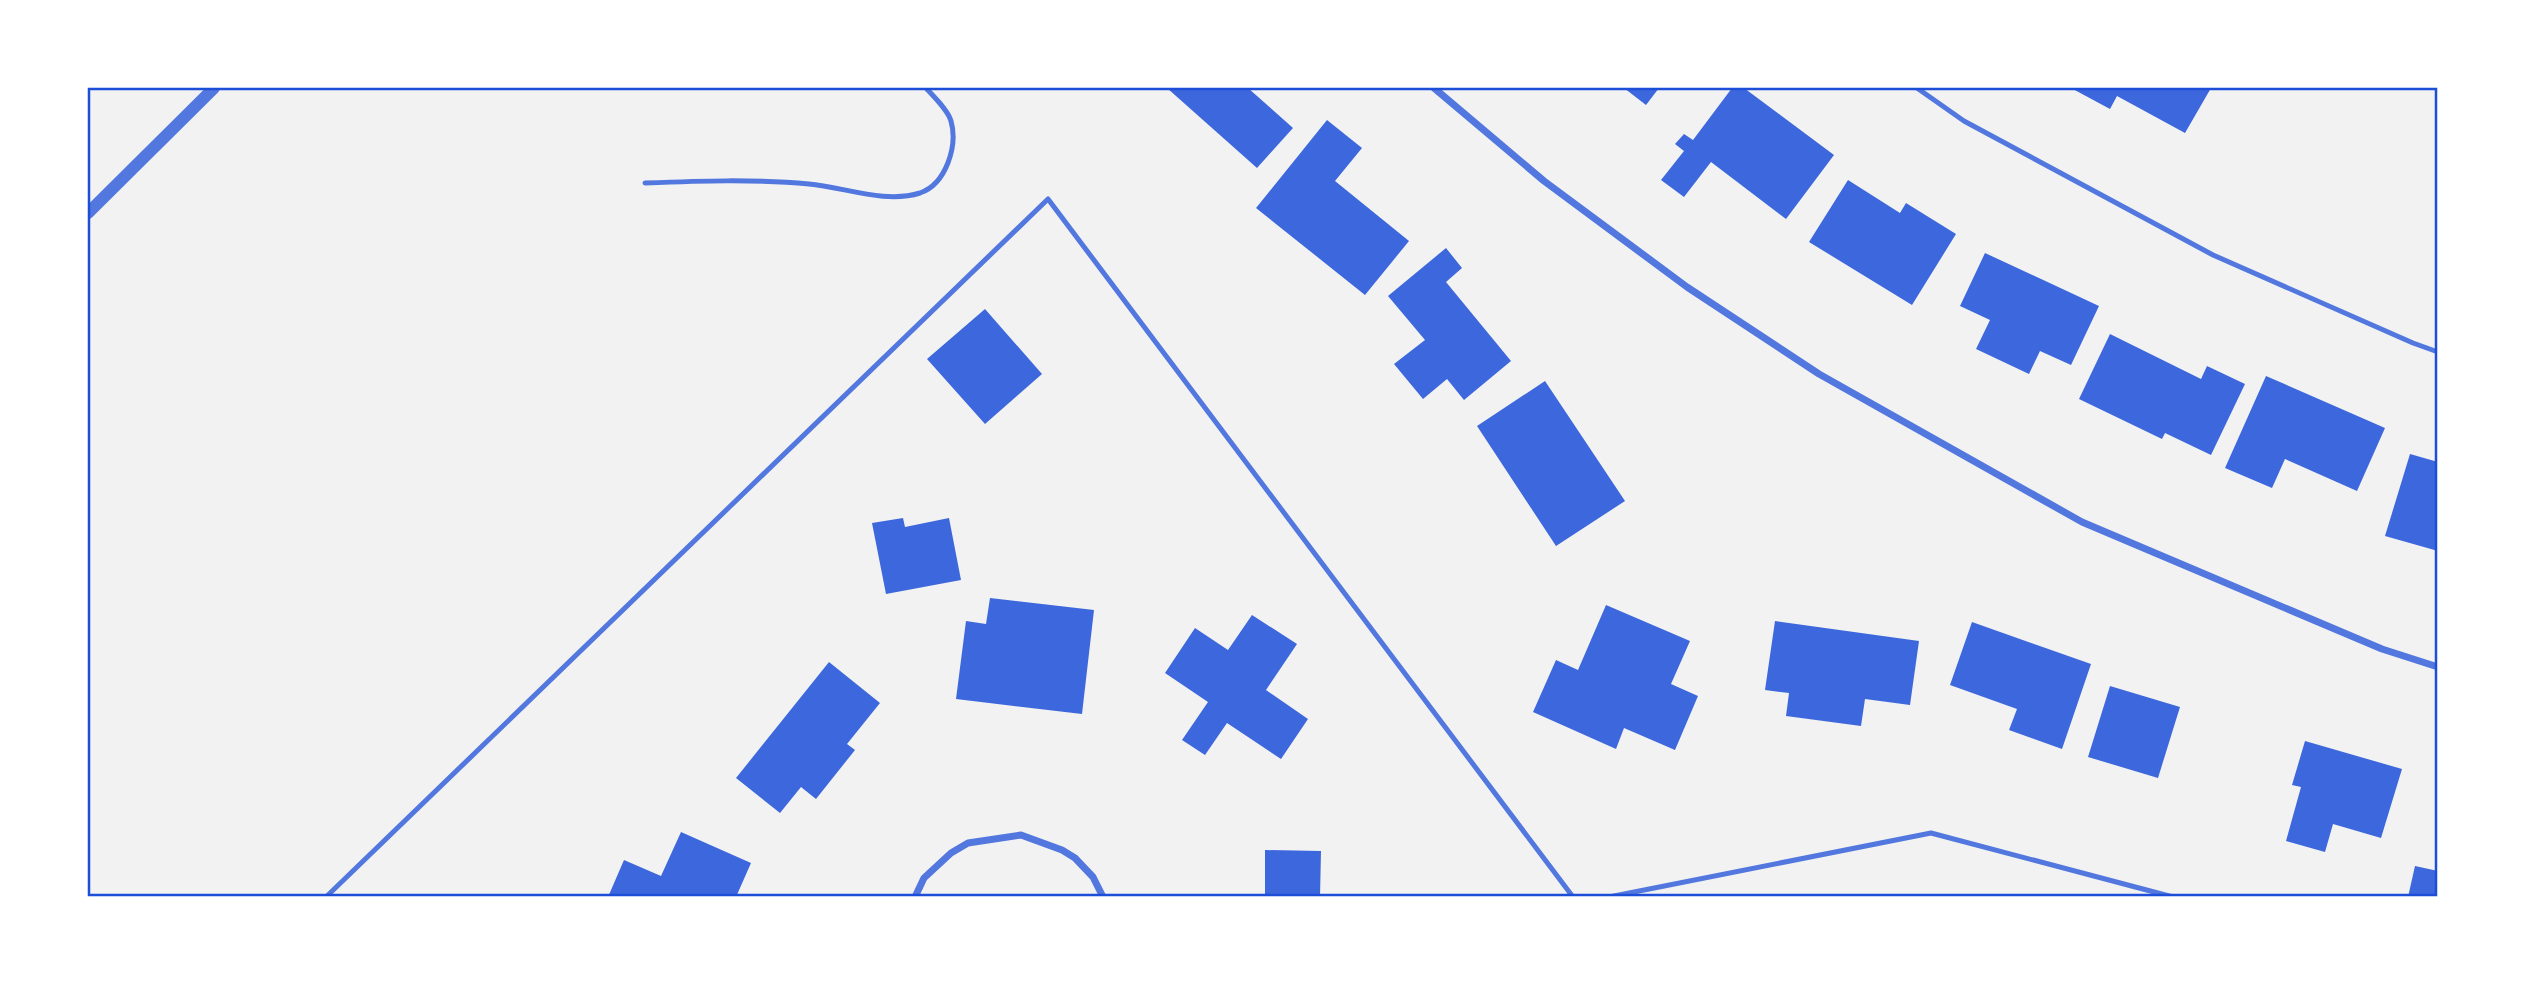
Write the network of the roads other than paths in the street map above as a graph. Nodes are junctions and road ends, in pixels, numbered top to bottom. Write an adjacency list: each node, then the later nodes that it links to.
1 (214, 88): 6 (street)
2 (926, 88): 5 (lane)
3 (1434, 88): 8 (street)
4 (1917, 88): 7 (lane)
5 (645, 183)
6 (88, 213)
7 (2438, 352)
8 (2438, 667)
9 (326, 897): 12 (lane)
10 (915, 897): 11 (street)
11 (1103, 897)
12 (1573, 897)
13 (1609, 897): 14 (lane)
14 (2173, 897)

